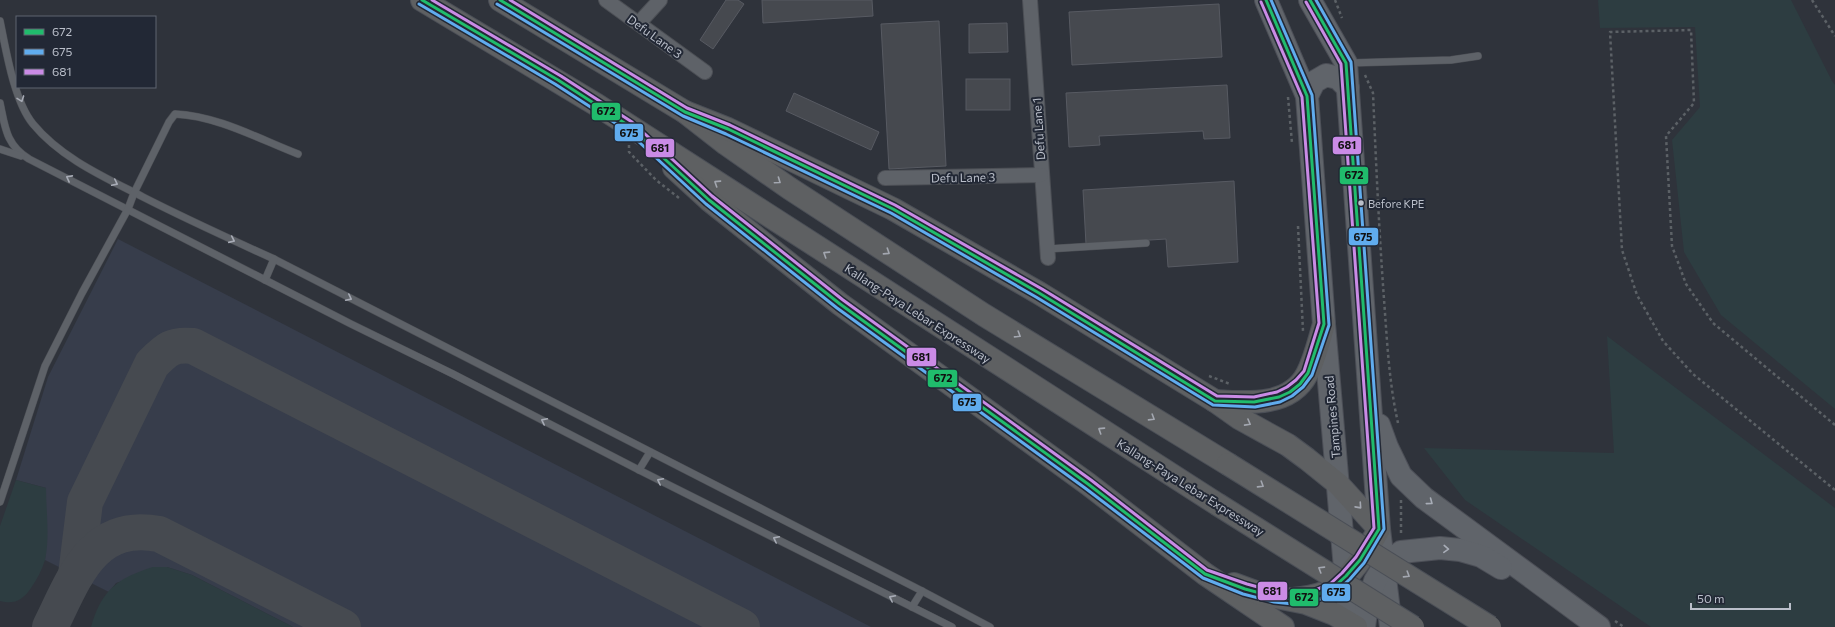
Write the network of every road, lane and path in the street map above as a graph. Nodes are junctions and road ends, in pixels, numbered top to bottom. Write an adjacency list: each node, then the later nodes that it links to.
1 (422, 0): 23 (highway, Kallang-Paya Lebar Expressway)
2 (500, 0): 22 (highway)
3 (606, 0): 12 (street, Defu Lane 3)
4 (660, 0): 12 (street)
5 (1030, 0): 30 (street, Defu Lane 1)
6 (1266, 0): 20 (main road, Tampines Road)
7 (1310, 0): 15 (main road)
8 (1335, 0): 11 (path)
9 (1812, 0): 13 (path)
10 (0, 21): 17 (lane, one-way to 17)
11 (1343, 21)
12 (639, 23): 16 (street, Defu Lane 3)
13 (1835, 36)
14 (1478, 56): 15 (lane)
15 (1353, 63): 19 (main road); 45 (path)
16 (705, 72)
17 (16, 86)
18 (17, 88): 32 (lane, one-way to 32)
19 (1348, 88): 20 (main road); 43 (main road)
20 (1297, 94): 26 (path); 39 (main road, Tampines Road)
21 (0, 103): 25 (lane)
22 (685, 112): 44 (highway); 67 (highway, one-way to 67, bridge)
23 (629, 126): 54 (highway); 66 (highway, Kallang-Paya Lebar Expressway, one-way to 23, bridge)
24 (0, 130): 25 (lane)
25 (8, 133): 29 (lane)
26 (1292, 146)
27 (0, 150): 29 (lane)
28 (298, 154): 32 (lane)
29 (29, 159): 33 (lane, one-way to 29)
30 (1041, 175): 31 (street, Defu Lane 3); 36 (street, Defu Lane 1)
31 (885, 178)
32 (134, 193): 33 (lane); 37 (lane, one-way to 37)
33 (128, 209): 38 (lane); 51 (lane)
34 (1298, 220): 40 (path)
35 (1146, 243): 36 (lane)
36 (1048, 253)
37 (274, 259): 38 (lane); 47 (lane, one-way to 47)
38 (266, 280): 48 (lane, one-way to 38)
39 (1324, 324): 44 (highway); 49 (main road, Tampines Road)
40 (1302, 336)
41 (1206, 374): 42 (path)
42 (1235, 386)
43 (1370, 397): 52 (main road); 59 (main road, one-way to 59)
44 (1216, 401): 49 (highway, one-way to 49)
45 (1399, 425)
46 (1835, 425): 50 (path)
47 (650, 452): 48 (lane); 56 (lane)
48 (639, 470): 58 (lane, one-way to 48)
49 (1338, 484): 52 (highway, one-way to 52); 55 (main road, Tampines Road)
50 (1835, 490)
51 (0, 502)
52 (1379, 529): 53 (main road); 55 (highway)
53 (1384, 566): 59 (main road, one-way to 59); 61 (main road); 65 (main road)
54 (1204, 574): 57 (highway); 64 (highway)
55 (1346, 576): 57 (highway); 61 (main road, Tampines Road)
56 (922, 591): 58 (lane); 63 (lane)
57 (1293, 599): 61 (highway)
58 (912, 608): 62 (lane)
59 (1576, 612): 60 (main road)
60 (1605, 623): 68 (path)
61 (1355, 626)
62 (952, 627)
63 (990, 627)
64 (1283, 627)
65 (1391, 627)
66 (1413, 627)
67 (1490, 627)
68 (1624, 627)

